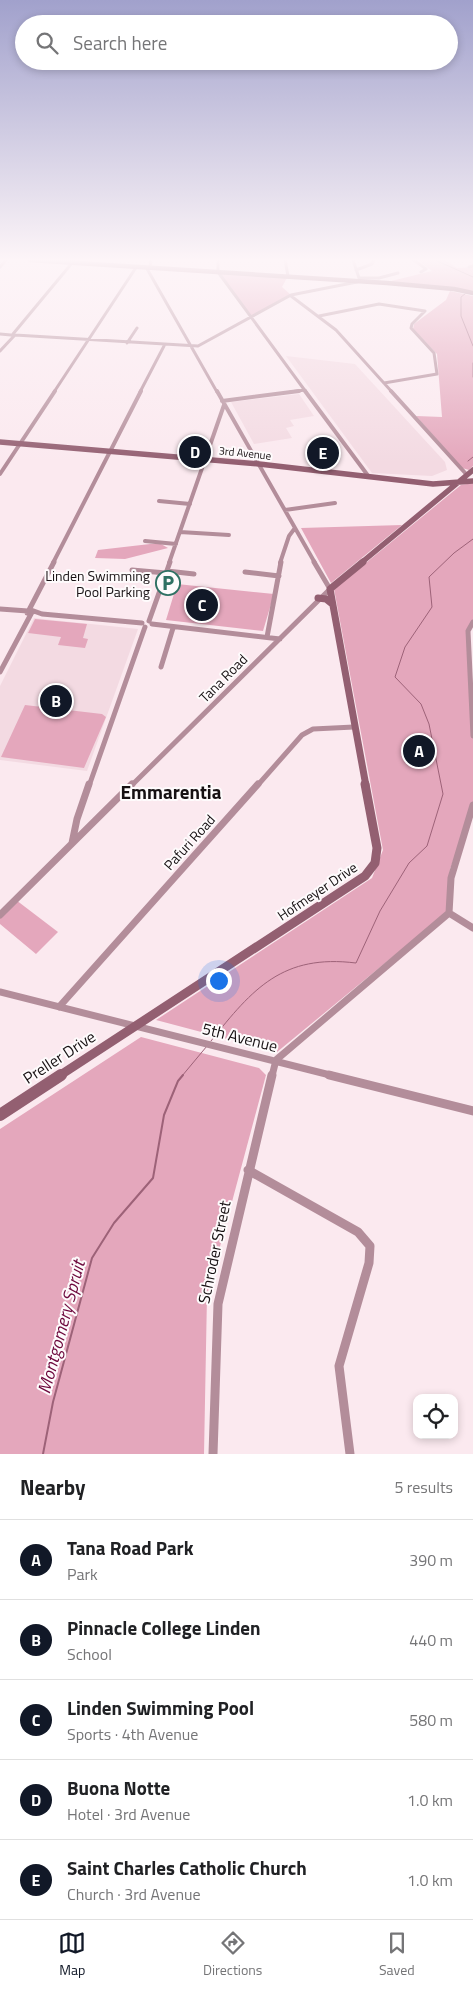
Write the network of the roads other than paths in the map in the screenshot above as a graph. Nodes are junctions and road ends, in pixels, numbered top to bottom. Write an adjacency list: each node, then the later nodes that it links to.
1 (19, 328): 10 (street)
2 (96, 328): 11 (street)
3 (137, 328): 12 (street)
4 (181, 328): 14 (street)
5 (233, 328): 14 (street)
6 (260, 328): 17 (street)
7 (333, 328): 16 (street)
8 (411, 328): 16 (street)
9 (2, 334): 10 (street)
10 (13, 335): 11 (street); 15 (street)
11 (88, 340): 12 (street); 20 (street)
12 (128, 343): 13 (street)
13 (164, 346): 14 (street); 21 (street)
14 (193, 349): 18 (street)
15 (0, 351)
16 (384, 383): 26 (street)
17 (306, 390): 18 (street); 27 (street)
18 (223, 403): 22 (street); 23 (street)
19 (0, 442): 20 (main road, 3rd Avenue)
20 (20, 444): 21 (main road, 3rd Avenue); 25 (street)
21 (111, 451): 22 (main road, 3rd Avenue); 50 (street)
22 (206, 459): 23 (main road, 3rd Avenue); 34 (street)
23 (259, 464): 27 (main road, 3rd Avenue); 35 (street)
24 (473, 470): 26 (main road, Tana Road)
25 (0, 474)
26 (467, 475): 28 (main road); 29 (main road, Tana Road)
27 (369, 477): 30 (main road, 3rd Avenue)
28 (473, 481): 29 (main road, 3rd Avenue); 31 (main road)
29 (458, 483): 30 (main road, 3rd Avenue); 31 (main road, Tana Road)
30 (433, 484): 31 (main road)
31 (445, 494): 46 (main road, Tana Road)
32 (160, 501): 34 (street)
33 (335, 503): 35 (street)
34 (190, 504): 37 (street)
35 (285, 510): 36 (street)
36 (295, 528): 45 (street); 46 (street)
37 (180, 532): 38 (street); 40 (street)
38 (229, 535)
39 (145, 541): 40 (street)
40 (176, 544): 42 (street)
41 (132, 570): 42 (street)
42 (166, 572): 44 (street); 52 (street)
43 (245, 572): 45 (street)
44 (194, 574)
45 (279, 576): 55 (street)
46 (330, 589): 47 (street, Tana Road); 48 (main road, Hofmeyer Drive)
47 (318, 598): 48 (main road); 56 (street, Tana Road)
48 (331, 603): 59 (main road, Hofmeyer Drive)
49 (0, 609): 50 (street)
50 (30, 612): 53 (street); 58 (street)
51 (473, 622): 60 (street)
52 (151, 623): 53 (street); 54 (street)
53 (144, 625): 62 (street)
54 (173, 628): 55 (street); 57 (street)
55 (268, 637): 56 (street)
56 (280, 638): 62 (street, Tana Road)
57 (161, 667)
58 (0, 672)
59 (354, 727): 67 (street, Pafuri Road); 68 (main road, Hofmeyer Drive)
60 (473, 736)
61 (473, 805): 63 (street)
62 (72, 844): 64 (street, Tana Road)
63 (449, 913): 65 (street); 69 (street)
64 (0, 915)
65 (473, 928)
66 (0, 992): 67 (street, 5th Avenue)
67 (59, 1007): 68 (street, 5th Avenue)
68 (137, 1026): 69 (street, 5th Avenue); 71 (main road, Preller Drive)
69 (276, 1060): 70 (street, 5th Avenue); 72 (street, Schroder Street)
70 (473, 1110)
71 (0, 1115)
72 (248, 1170): 73 (street, Schroder Street); 74 (street)
73 (213, 1454)
74 (350, 1454)

